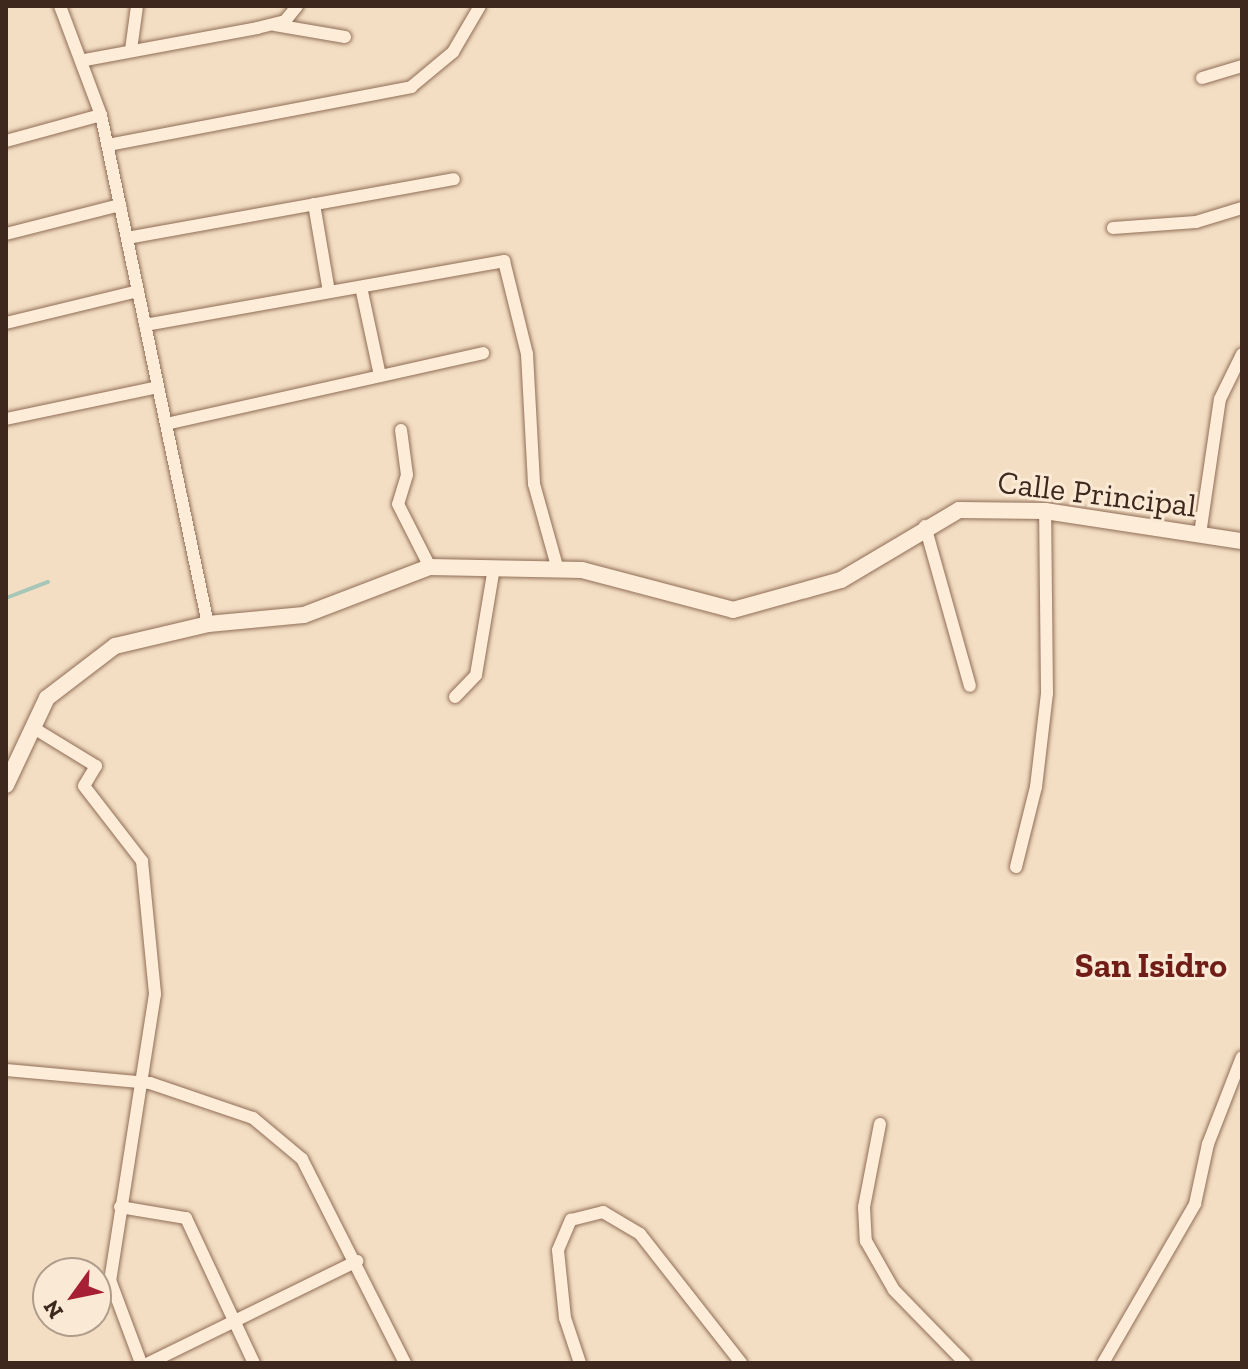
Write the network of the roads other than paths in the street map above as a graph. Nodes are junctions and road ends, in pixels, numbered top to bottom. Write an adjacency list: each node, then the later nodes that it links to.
1 (60, 6): 8 (street)
2 (137, 6): 7 (street)
3 (297, 6): 5 (street)
4 (480, 6): 13 (street)
5 (272, 24): 6 (street); 7 (street)
6 (345, 37)
7 (131, 50): 8 (street)
8 (85, 60): 11 (street)
9 (1242, 66): 10 (street)
10 (1202, 78)
11 (101, 115): 12 (street); 13 (street)
12 (6, 141)
13 (108, 145): 16 (street)
14 (454, 179): 15 (street)
15 (314, 204): 20 (street); 23 (street)
16 (120, 205): 19 (street); 20 (street)
17 (1242, 208): 18 (street)
18 (1113, 228)
19 (6, 234)
20 (127, 238): 22 (street)
21 (361, 287): 23 (street); 28 (street); 38 (street)
22 (138, 291): 24 (street); 25 (street)
23 (329, 292): 25 (street)
24 (6, 323)
25 (145, 325): 29 (street)
26 (483, 353): 28 (street)
27 (1242, 354): 35 (street)
28 (380, 376): 31 (street)
29 (158, 387): 30 (street); 31 (street)
30 (6, 419)
31 (166, 424): 40 (street)
32 (401, 430): 37 (street)
33 (1045, 511): 34 (street, Calle Principal); 35 (street, Calle Principal); 45 (street)
34 (925, 526): 38 (street, Calle Principal); 41 (street)
35 (1200, 534): 36 (street, Calle Principal)
36 (1242, 541)
37 (430, 567): 39 (street, Calle Principal); 40 (street, Calle Principal)
38 (558, 570): 39 (street, Calle Principal)
39 (493, 573): 42 (street)
40 (208, 624): 43 (street, Calle Principal)
41 (970, 686)
42 (455, 697)
43 (32, 727): 44 (street, Calle Principal); 48 (street)
44 (6, 785)
45 (1016, 867)
46 (1242, 1057): 60 (street)
47 (6, 1070): 48 (street)
48 (137, 1082): 50 (street); 51 (street)
49 (880, 1124): 59 (street)
50 (120, 1207): 52 (street); 53 (street)
51 (357, 1261): 52 (street); 56 (street)
52 (234, 1321): 54 (street); 55 (street)
53 (141, 1363)
54 (149, 1363)
55 (254, 1363)
56 (405, 1363)
57 (580, 1363): 58 (street)
58 (741, 1363)
59 (965, 1363)
60 (1103, 1363)

